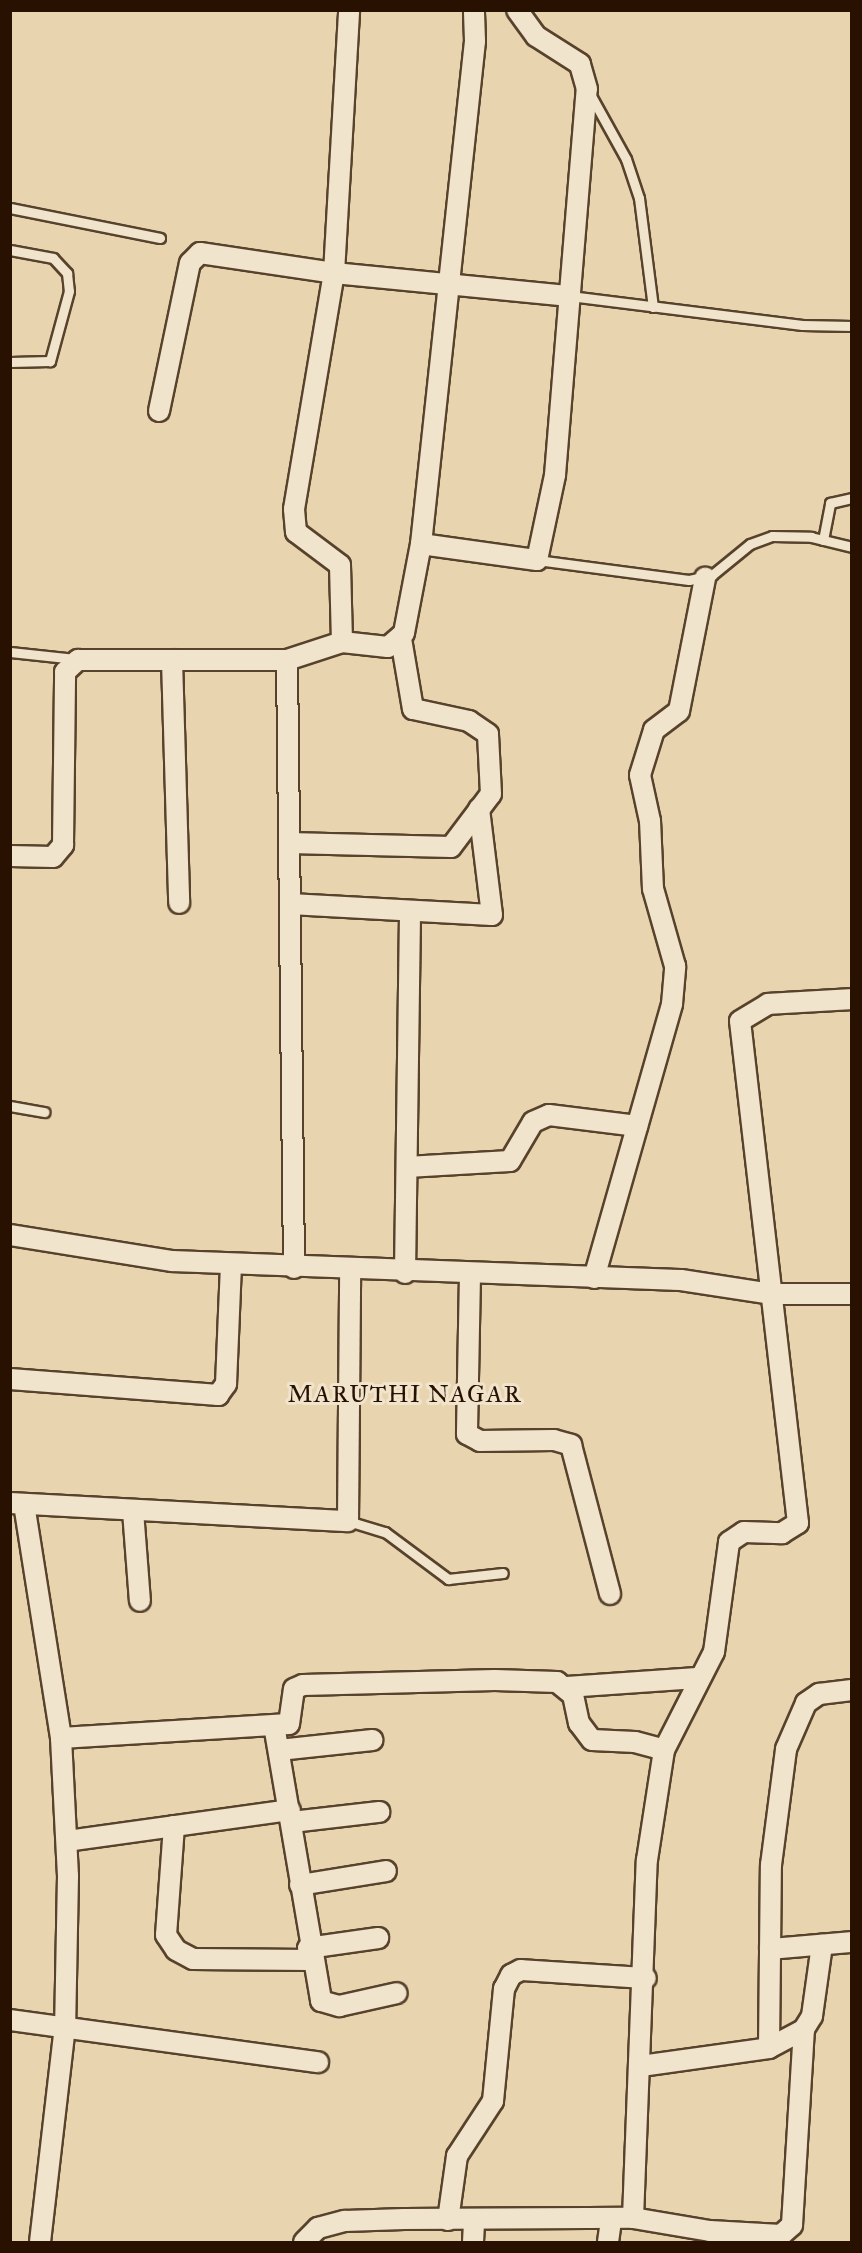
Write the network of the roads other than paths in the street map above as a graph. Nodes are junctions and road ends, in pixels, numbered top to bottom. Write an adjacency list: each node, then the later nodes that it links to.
1 (349, 10): 8 (street)
2 (474, 10): 9 (street)
3 (517, 10): 4 (street)
4 (587, 89): 10 (street); 11 (lane)
5 (10, 208): 6 (lane)
6 (160, 238)
7 (10, 250): 13 (lane)
8 (334, 273): 9 (street); 14 (street); 22 (street)
9 (448, 285): 10 (street); 17 (street)
10 (570, 296): 11 (lane); 19 (street)
11 (653, 307): 12 (lane)
12 (852, 326)
13 (10, 362)
14 (159, 411)
15 (852, 498): 16 (lane)
16 (823, 540): 18 (lane); 20 (lane)
17 (422, 544): 19 (street); 21 (street)
18 (852, 547)
19 (537, 560): 20 (lane)
20 (705, 578): 36 (street)
21 (401, 639): 22 (street); 27 (street)
22 (342, 642): 26 (street)
23 (10, 652): 24 (lane)
24 (78, 660): 25 (street); 29 (street)
25 (172, 660): 26 (street); 30 (street)
26 (287, 660): 28 (street)
27 (479, 809): 28 (street); 32 (street)
28 (289, 843): 31 (street)
29 (10, 856)
30 (179, 903)
31 (290, 904): 32 (street); 40 (street)
32 (410, 911): 37 (street)
33 (852, 999): 45 (street)
34 (10, 1106): 35 (lane)
35 (44, 1112)
36 (637, 1126): 37 (street); 44 (street)
37 (407, 1167): 42 (street)
38 (10, 1235): 39 (street)
39 (231, 1264): 40 (street); 47 (street)
40 (294, 1268): 41 (street)
41 (350, 1271): 42 (street); 50 (street)
42 (405, 1273): 43 (street)
43 (470, 1275): 44 (street); 52 (street)
44 (594, 1278): 45 (street)
45 (771, 1293): 46 (street); 54 (street)
46 (852, 1294)
47 (10, 1379)
48 (17, 1504): 49 (street); 58 (street)
49 (133, 1511): 50 (street); 53 (street)
50 (348, 1521): 51 (lane)
51 (503, 1573)
52 (610, 1594)
53 (140, 1601)
54 (698, 1678): 55 (street); 61 (street)
55 (567, 1687): 57 (street); 61 (street)
56 (852, 1690): 71 (street)
57 (274, 1725): 58 (street); 60 (street)
58 (61, 1738): 65 (street)
59 (372, 1740): 60 (street)
60 (279, 1750): 63 (street)
61 (664, 1750): 73 (street)
62 (379, 1812): 63 (street)
63 (291, 1816): 64 (street); 67 (street)
64 (174, 1826): 65 (street); 72 (street)
65 (67, 1841): 76 (street)
66 (386, 1871): 67 (street)
67 (300, 1885): 72 (street)
68 (378, 1938): 72 (street)
69 (852, 1942): 70 (street)
70 (822, 1944): 71 (street); 77 (street)
71 (770, 1949): 78 (street)
72 (309, 1954): 74 (street)
73 (646, 1978): 80 (street); 82 (street)
74 (397, 1993)
75 (10, 2020): 76 (street)
76 (65, 2026): 79 (street); 87 (street)
77 (804, 2029): 78 (street); 86 (street)
78 (769, 2048): 80 (street)
79 (318, 2062)
80 (641, 2066): 81 (street)
81 (633, 2218): 83 (street); 85 (street)
82 (448, 2220): 84 (street); 88 (street)
83 (611, 2220): 84 (street); 90 (street)
84 (474, 2222): 89 (street)
85 (709, 2237): 86 (street)
86 (782, 2239)
87 (39, 2242)
88 (304, 2242)
89 (473, 2242)
90 (608, 2242)

